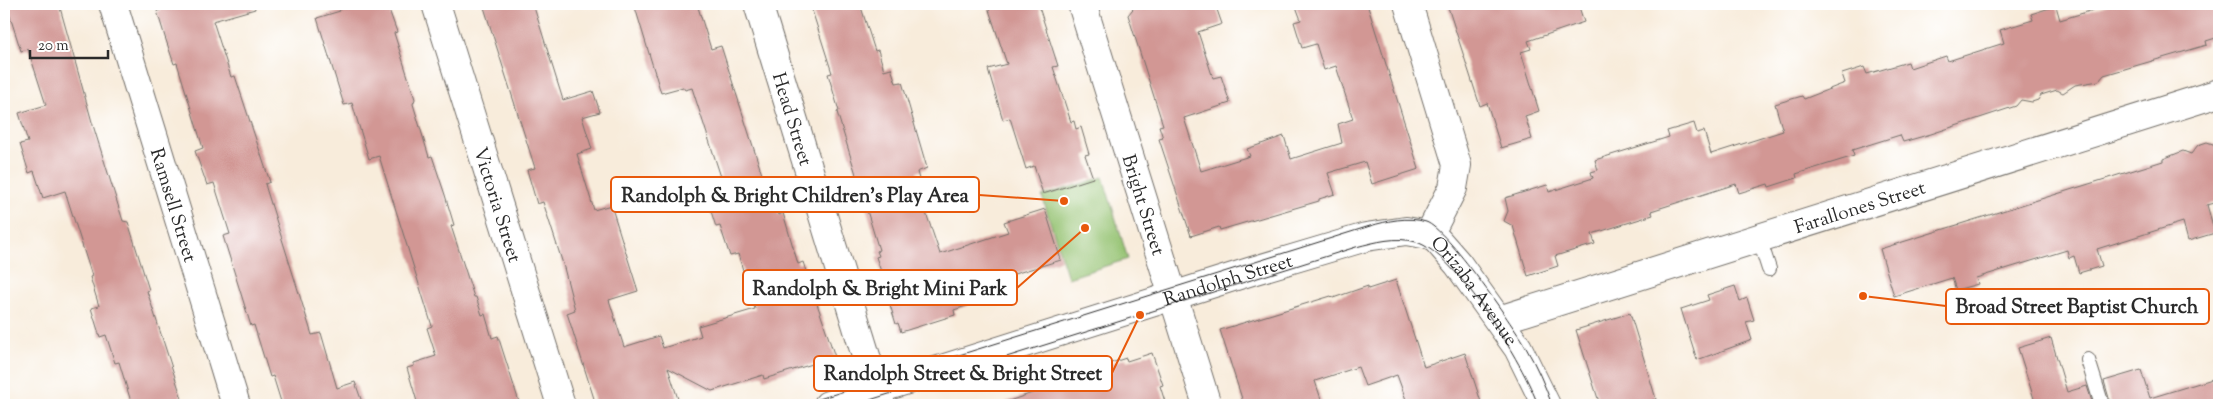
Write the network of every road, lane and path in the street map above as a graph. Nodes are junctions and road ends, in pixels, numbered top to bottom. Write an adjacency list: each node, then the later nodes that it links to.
1 (114, 4): 14 (street, Ramsell Street)
2 (436, 4): 15 (street, Victoria Street)
3 (758, 4): 13 (street, Head Street)
4 (1082, 4): 10 (street, Bright Street)
5 (1408, 4): 7 (street, Orizaba Avenue)
6 (2219, 93): 8 (street, Farallones Street)
7 (1429, 235): 10 (street, Randolph Street); 11 (street, Orizaba Avenue)
8 (1759, 238): 9 (lane); 11 (street, Farallones Street)
9 (1769, 269)
10 (1172, 296): 13 (street, Randolph Street); 17 (street, Bright Street)
11 (1499, 320): 18 (street, Orizaba Avenue)
12 (2088, 360): 19 (lane)
13 (879, 398): 16 (street, Randolph Street)
14 (236, 405)
15 (560, 405)
16 (828, 405)
17 (1207, 405)
18 (1546, 405)
19 (2102, 405)

